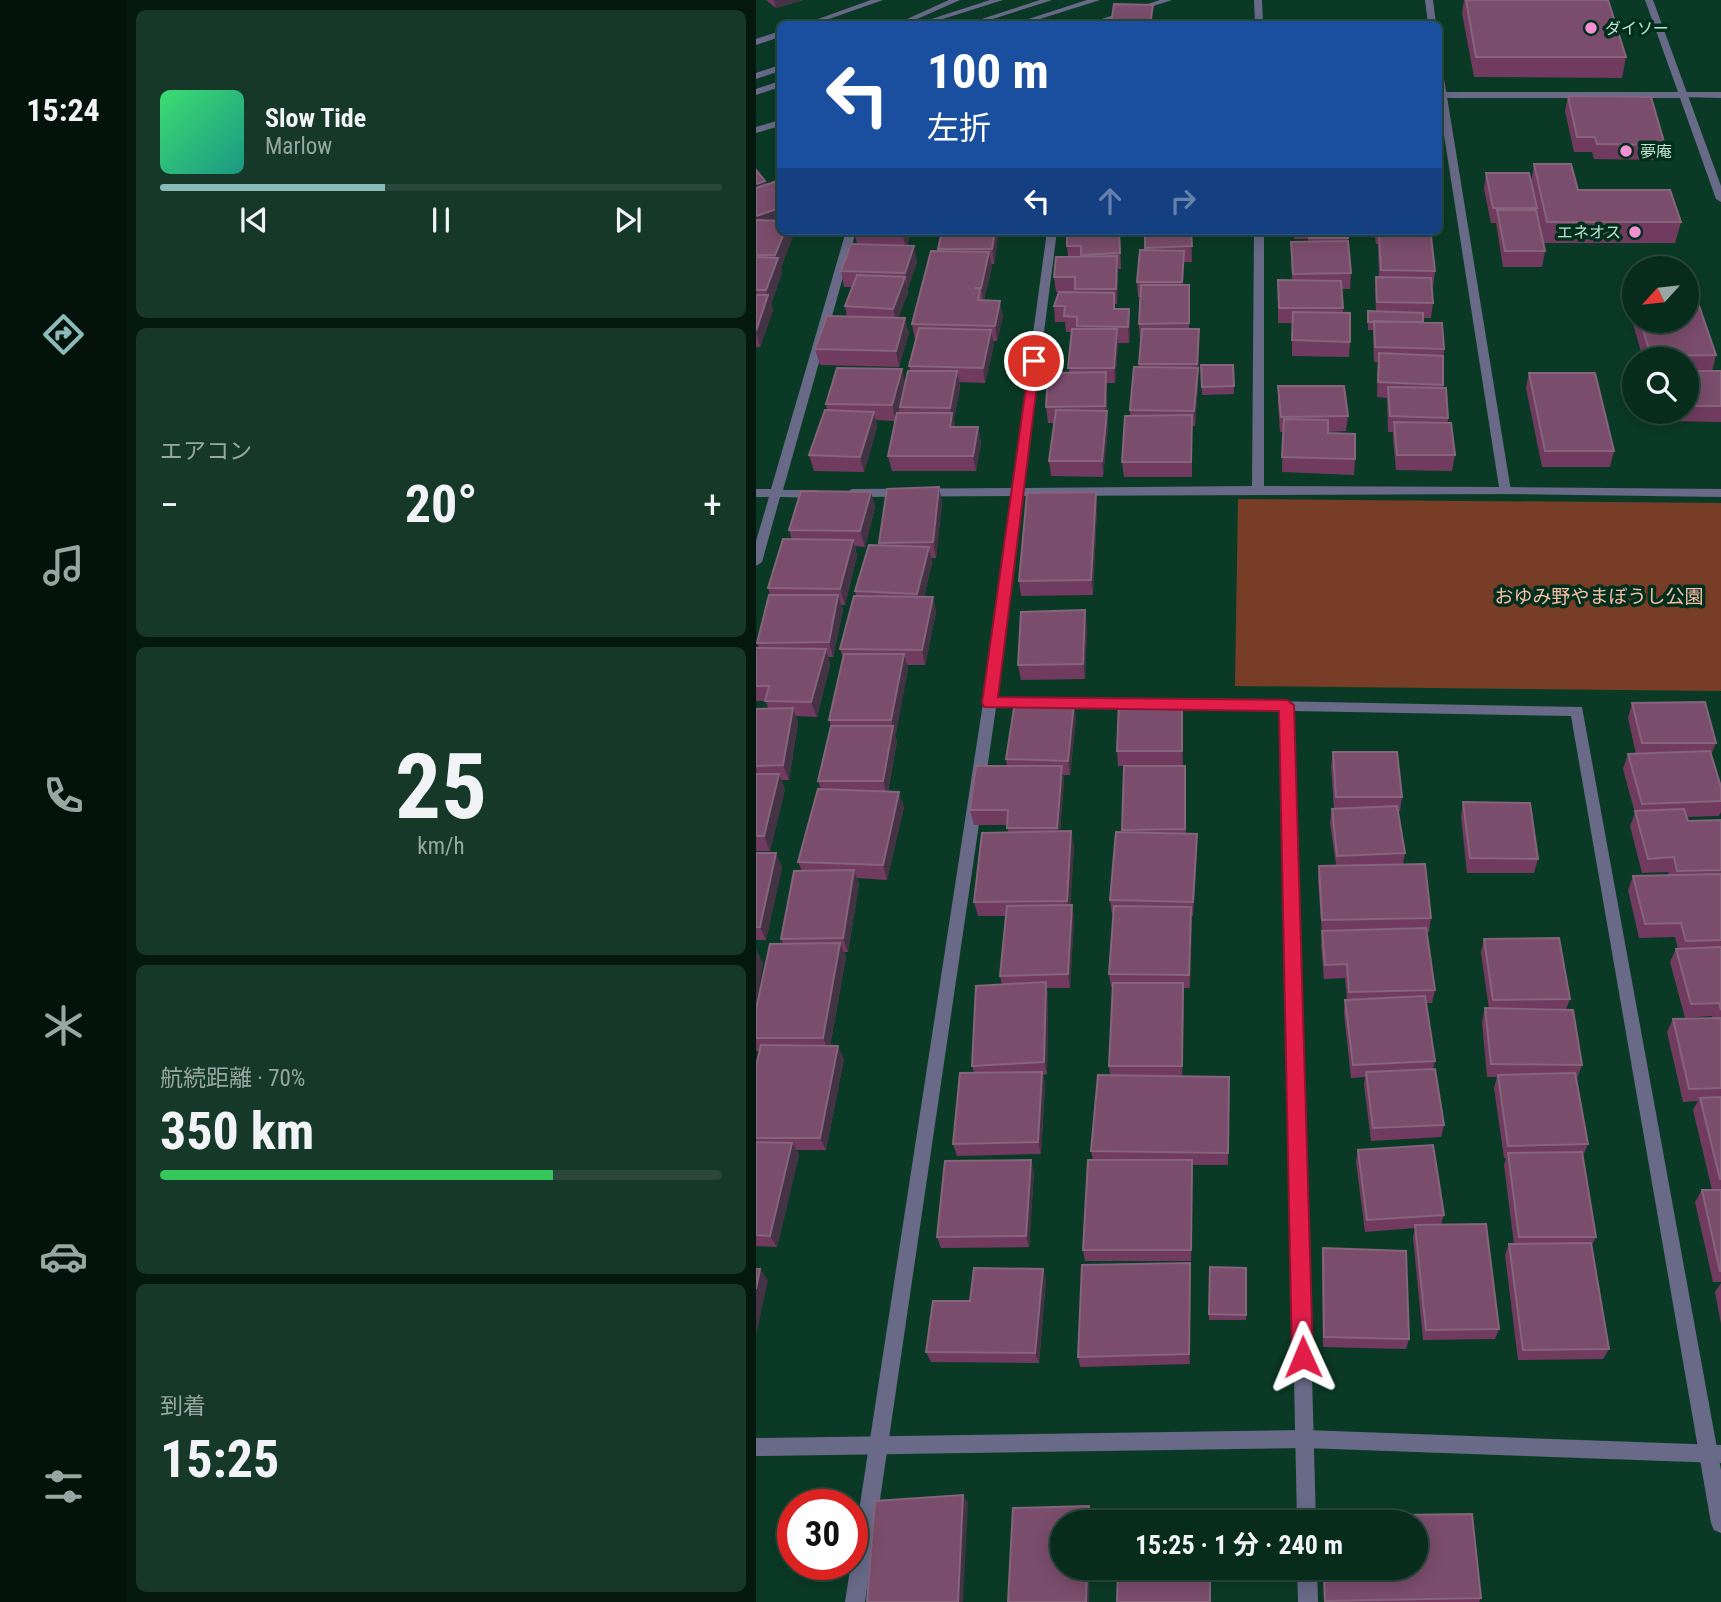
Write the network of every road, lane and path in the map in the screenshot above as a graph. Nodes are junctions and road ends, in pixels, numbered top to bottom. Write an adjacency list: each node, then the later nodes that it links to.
1 (838, 0): 11 (street)
2 (879, 0): 11 (street)
3 (956, 0): 13 (street)
4 (999, 0): 14 (street)
5 (1048, 0): 15 (street)
6 (1096, 0): 16 (street)
7 (1168, 0): 17 (street)
8 (1258, 0): 18 (street)
9 (1429, 0): 19 (street)
10 (1649, 0): 27 (street)
11 (851, 10): 12 (street)
12 (817, 21)
13 (907, 21)
14 (930, 21)
15 (980, 21)
16 (1027, 21)
17 (1100, 21)
18 (1259, 21)
19 (1432, 21)
20 (777, 35): 21 (street)
21 (756, 42)
22 (777, 69): 23 (street)
23 (756, 76)
24 (777, 87): 25 (street)
25 (760, 91)
26 (1442, 95): 27 (street)
27 (1684, 95): 28 (street); 32 (street)
28 (1721, 95)
29 (1442, 101): 38 (street)
30 (777, 126): 31 (street)
31 (756, 130)
32 (1721, 199)
33 (850, 235): 42 (street)
34 (1051, 235): 37 (street)
35 (1259, 235): 36 (street)
36 (1258, 490): 37 (street); 38 (street)
37 (1016, 491): 40 (street); 45 (street)
38 (1505, 491): 41 (street)
39 (756, 493): 42 (street)
40 (842, 493)
41 (1721, 493)
42 (776, 494): 43 (street); 44 (street)
43 (829, 494)
44 (756, 562)
45 (990, 703): 46 (street); 49 (street)
46 (1287, 705): 47 (street); 50 (street)
47 (1305, 1439): 49 (street); 50 (street); 51 (street)
48 (756, 1447): 49 (street)
49 (880, 1447): 54 (street)
50 (1715, 1454): 52 (street)
51 (1306, 1510)
52 (1721, 1523)
53 (1307, 1580): 55 (street)
54 (855, 1602)
55 (1308, 1602)

